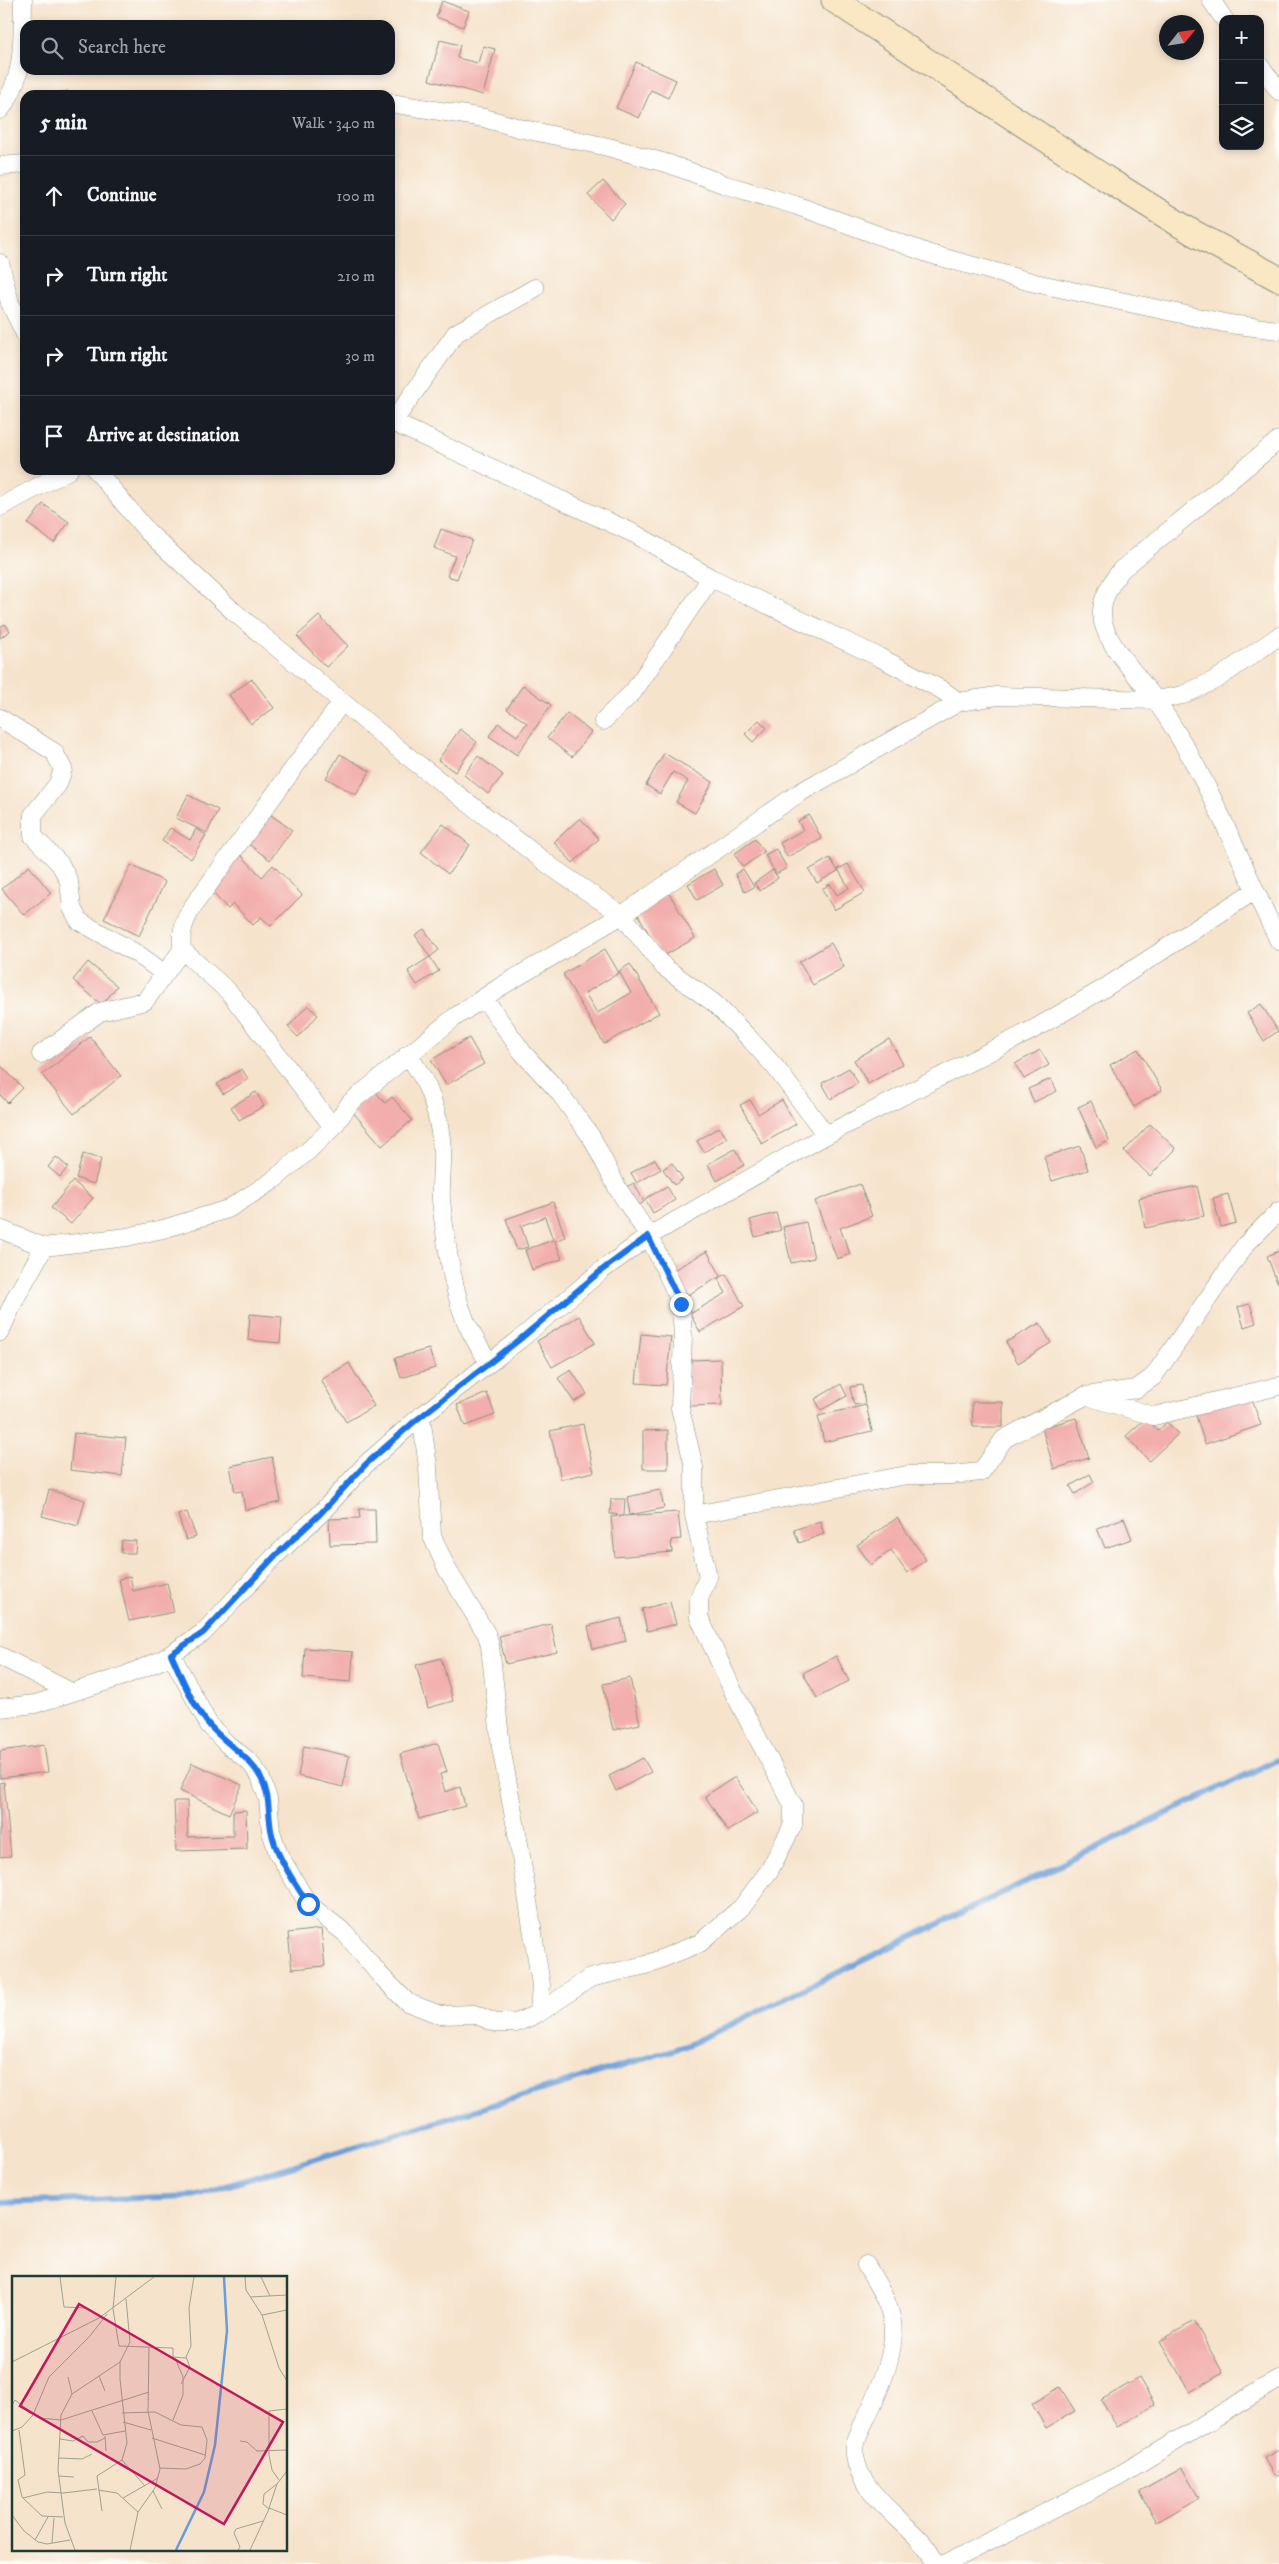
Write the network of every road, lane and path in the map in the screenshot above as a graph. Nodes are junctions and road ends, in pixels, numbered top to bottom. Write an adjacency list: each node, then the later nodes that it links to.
1 (22, 0): 5 (street)
2 (834, 0): 14 (street)
3 (1211, 0): 4 (street)
4 (1221, 15)
5 (22, 20)
6 (20, 68): 10 (street)
7 (1264, 71): 8 (street)
8 (1279, 91)
9 (395, 104): 17 (street)
10 (0, 110)
11 (20, 164): 12 (street)
12 (0, 166)
13 (0, 263): 16 (street)
14 (1279, 279)
15 (535, 288): 18 (street)
16 (20, 324)
17 (1279, 330)
18 (395, 416)
19 (395, 423): 24 (street)
20 (1279, 440): 26 (street)
21 (60, 475): 23 (street)
22 (100, 475): 27 (street)
23 (0, 507)
24 (711, 578): 28 (street); 30 (street)
25 (1279, 636): 26 (street)
26 (1156, 700): 28 (street); 31 (street)
27 (342, 702): 32 (street); 34 (street)
28 (959, 702): 32 (street)
29 (0, 718): 35 (street)
30 (603, 721)
31 (1254, 891): 33 (street); 40 (street)
32 (622, 916): 36 (street); 40 (street)
33 (1279, 941)
34 (182, 950): 35 (street); 39 (street)
35 (165, 974): 37 (street)
36 (484, 998): 38 (street); 43 (street)
37 (41, 1054)
38 (407, 1055): 39 (street); 46 (street)
39 (333, 1127): 44 (street)
40 (826, 1135): 43 (street)
41 (1279, 1211): 48 (street)
42 (0, 1229): 44 (street)
43 (648, 1236): 46 (street); 50 (street)
44 (44, 1247): 45 (street)
45 (0, 1332)
46 (489, 1363): 49 (street)
47 (1279, 1386): 48 (street)
48 (1086, 1396): 50 (street)
49 (421, 1416): 51 (street); 55 (street)
50 (694, 1515): 55 (street)
51 (171, 1654): 53 (street); 55 (street)
52 (0, 1656): 53 (street)
53 (71, 1692): 54 (street)
54 (0, 1708)
55 (539, 2013)
56 (866, 2265): 58 (street)
57 (1279, 2378): 59 (street)
58 (936, 2564)
59 (945, 2564)

